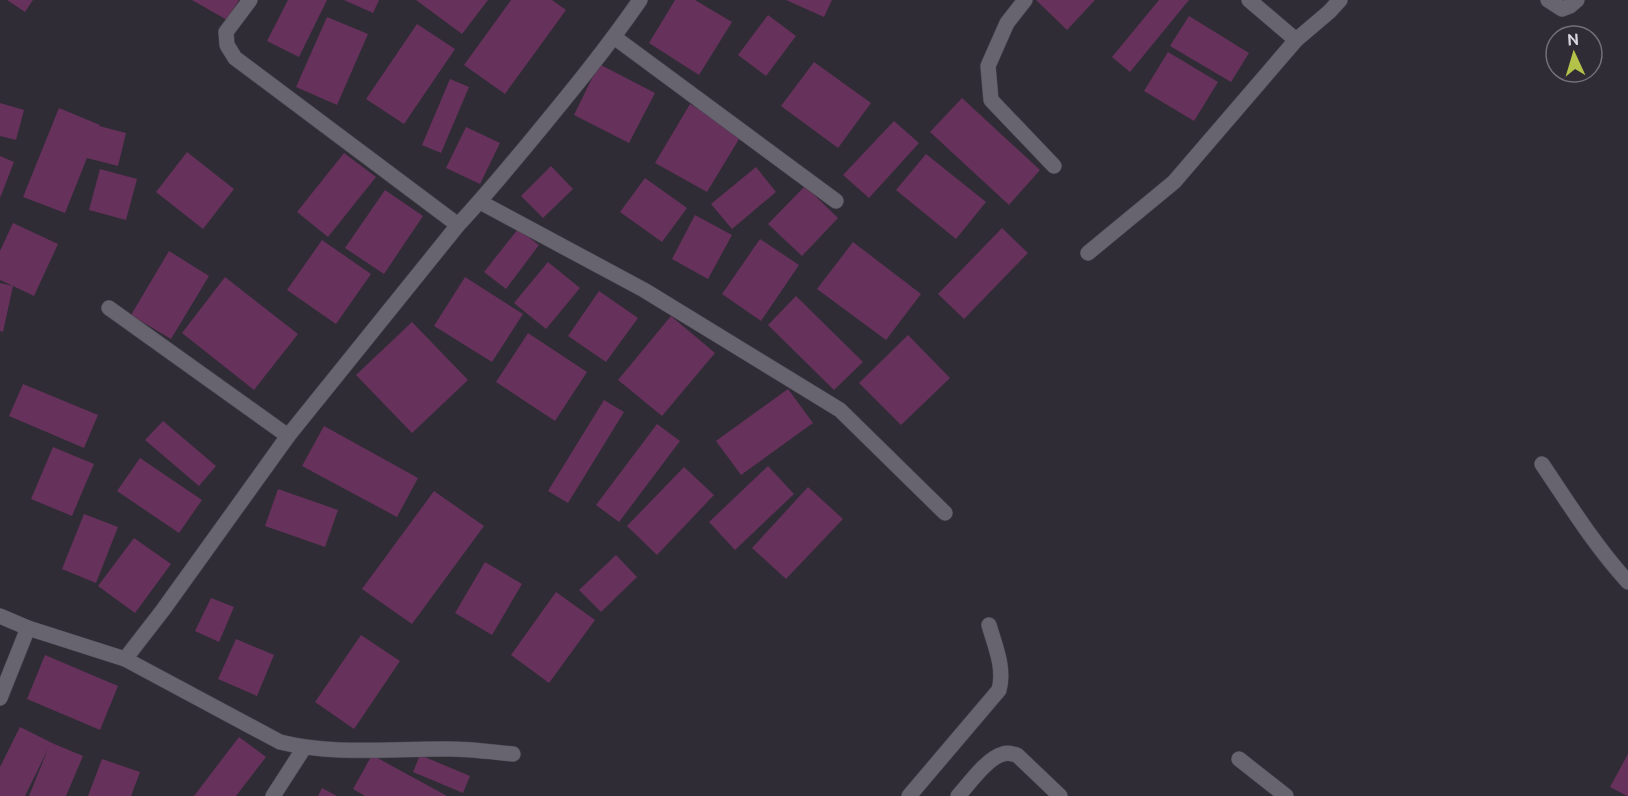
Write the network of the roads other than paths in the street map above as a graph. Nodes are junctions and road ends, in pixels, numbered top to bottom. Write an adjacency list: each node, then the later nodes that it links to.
1 (250, 0): 13 (street)
2 (640, 0): 8 (street)
3 (1025, 0): 10 (street)
4 (1250, 0): 9 (street)
5 (1340, 0): 9 (street)
6 (1548, 0): 7 (street)
7 (1577, 0)
8 (614, 37): 11 (street); 12 (street)
9 (1296, 40): 14 (street)
10 (1054, 166)
11 (836, 201)
12 (480, 202): 13 (street); 18 (street)
13 (458, 225): 16 (street)
14 (1088, 253)
15 (109, 308): 16 (street)
16 (288, 436): 23 (street)
17 (1542, 464): 19 (street)
18 (945, 513)
19 (1628, 582)
20 (0, 616): 22 (street)
21 (989, 625): 29 (street)
22 (28, 628): 23 (street); 24 (street)
23 (125, 659): 25 (street)
24 (0, 698)
25 (304, 748): 26 (street); 28 (street)
26 (513, 754)
27 (1239, 759): 32 (street)
28 (273, 796)
29 (909, 796)
30 (958, 796): 31 (street)
31 (1060, 796)
32 (1286, 796)

